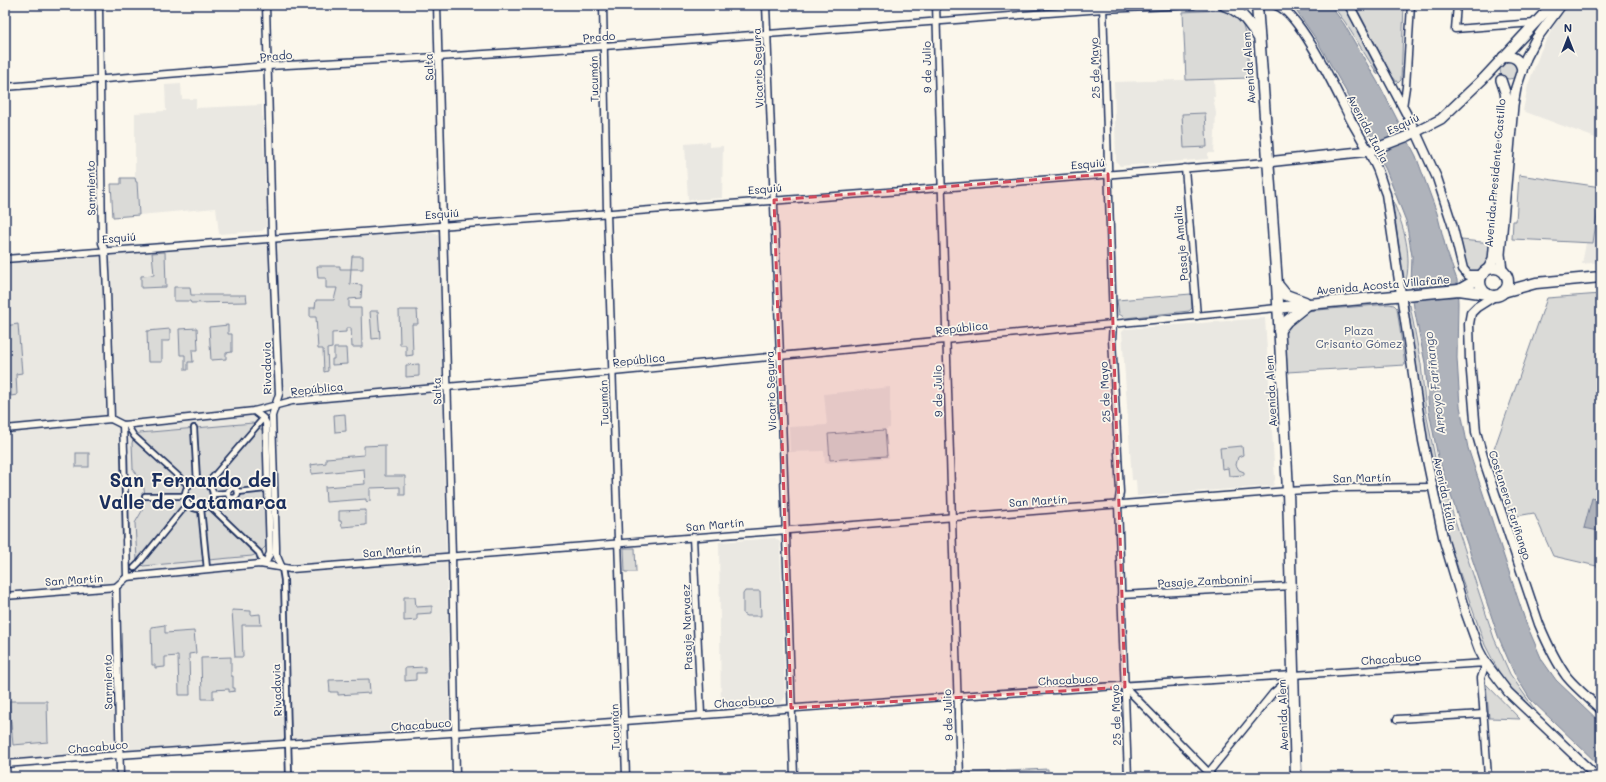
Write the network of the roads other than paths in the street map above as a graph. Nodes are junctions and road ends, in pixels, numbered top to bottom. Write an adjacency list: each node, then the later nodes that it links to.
1 (99, 5): 26 (street, Sarmiento)
2 (266, 5): 24 (street, Rivadavia)
3 (437, 5): 22 (street, Salta)
4 (603, 5): 21 (street, Tucumán)
5 (766, 5): 19 (street, Vicario Segura)
6 (936, 5): 17 (street, 9 de Julio)
7 (1194, 5): 16 (street, Prado)
8 (1224, 5): 20 (main road)
9 (1258, 5): 20 (main road, Avenida Alem)
10 (1276, 5): 31 (street, Avenida Italia)
11 (1349, 5): 29 (street)
12 (1411, 5): 29 (street)
13 (1457, 5): 18 (street)
14 (1552, 5): 18 (main road)
15 (1561, 5): 25 (main road, Avenida Presidente Castillo)
16 (1103, 7): 17 (street, Prado); 34 (street, 25 de Mayo)
17 (936, 22): 19 (street, Prado); 35 (street, 9 de Julio)
18 (1535, 23): 23 (main road)
19 (767, 33): 21 (street, Prado); 36 (street, Vicario Segura)
20 (1260, 39): 32 (main road, Avenida Alem)
21 (604, 46): 22 (street, Prado); 37 (street, Tucumán)
22 (438, 57): 24 (street, Prado); 38 (street, Salta)
23 (1500, 61): 25 (main road); 27 (main road); 30 (main road, Esquiú)
24 (268, 66): 26 (street, Prado); 39 (street, Rivadavia)
25 (1521, 74): 27 (main road); 42 (main road, Avenida Presidente Castillo)
26 (101, 78): 28 (street, Prado); 40 (street, Sarmiento)
27 (1501, 80): 43 (main road, Avenida Presidente Castillo)
28 (5, 87)
29 (1403, 107): 30 (street)
30 (1416, 132): 31 (main road, Esquiú); 43 (street)
31 (1372, 150): 32 (main road, Esquiú); 49 (street, Avenida Italia)
32 (1268, 162): 33 (street, Esquiú); 46 (main road, Avenida Alem)
33 (1185, 168): 34 (street, Esquiú); 52 (street, Pasaje Amalia)
34 (1108, 174): 35 (street, Esquiú); 53 (street, 25 de Mayo)
35 (940, 188): 36 (street, Esquiú); 55 (street, 9 de Julio)
36 (774, 200): 37 (street, Esquiú); 56 (street, Vicario Segura)
37 (607, 213): 38 (street, Esquiú); 57 (street, Tucumán)
38 (443, 226): 39 (street, Esquiú); 58 (street, Salta)
39 (272, 237): 40 (street, Esquiú); 59 (street, Rivadavia)
40 (105, 251): 41 (street, Esquiú); 61 (street, Sarmiento)
41 (5, 258)
42 (1503, 272): 43 (main road); 45 (main road, Avenida Acosta Villafañe); 48 (main road)
43 (1483, 274): 47 (main road, Avenida Acosta Villafañe); 48 (main road)
44 (1601, 276): 45 (main road, Avenida Acosta Villafañe)
45 (1536, 283): 48 (main road, Avenida Acosta Villafañe)
46 (1277, 284): 50 (main road); 51 (main road, Avenida Alem)
47 (1458, 290): 48 (main road, Avenida Acosta Villafañe); 49 (main road, Avenida Acosta Villafañe)
48 (1495, 294): 103 (street, Costanera Fariñango)
49 (1405, 295): 50 (main road, Avenida Acosta Villafañe); 71 (street, Avenida Italia)
50 (1309, 304): 51 (main road, Avenida Acosta Villafañe); 54 (main road, Avenida Acosta Villafañe)
51 (1278, 308): 52 (street, República); 54 (main road, Avenida Alem)
52 (1197, 316): 53 (street, República)
53 (1113, 323): 55 (street, República); 81 (street, 25 de Mayo)
54 (1280, 331): 73 (main road, Avenida Alem)
55 (947, 339): 56 (street, República); 83 (street, 9 de Julio)
56 (780, 356): 57 (street, República); 84 (street, Vicario Segura)
57 (613, 372): 58 (street, República); 87 (street, Tucumán)
58 (447, 386): 59 (street, República); 88 (street, Salta)
59 (274, 406): 60 (street, República); 91 (street, Rivadavia)
60 (254, 411): 63 (street, República); 89 (street)
61 (111, 419): 63 (street); 66 (street)
62 (261, 421): 69 (street)
63 (123, 425): 67 (street)
64 (130, 428): 70 (street)
65 (194, 428): 68 (street)
66 (5, 429)
67 (124, 452): 86 (street)
68 (198, 481): 69 (street); 70 (street)
69 (207, 484): 76 (street)
70 (188, 485): 78 (street)
71 (1432, 487): 73 (street, San Martín); 98 (street, Avenida Italia)
72 (265, 489): 74 (street)
73 (1288, 491): 81 (street, San Martín); 94 (main road, Avenida Alem)
74 (238, 492): 75 (street); 75 (street)
75 (227, 493): 76 (street)
76 (213, 494): 80 (street)
77 (145, 496): 78 (street)
78 (185, 496): 79 (street)
79 (187, 504): 82 (street); 90 (street)
80 (209, 505): 82 (street); 89 (street)
81 (1118, 505): 83 (street, San Martín); 97 (street, 25 de Mayo)
82 (201, 509): 92 (street)
83 (951, 517): 84 (street, San Martín); 101 (street, 9 de Julio)
84 (786, 529): 85 (street, San Martín); 102 (street, Vicario Segura)
85 (693, 537): 87 (street, San Martín); 105 (street, Pasaje Narvaez)
86 (126, 540): 93 (street)
87 (618, 544): 88 (street, San Martín); 107 (street, Tucumán)
88 (452, 556): 91 (street, San Martín); 108 (street, Salta)
89 (260, 562): 91 (street, San Martín); 92 (street, San Martín)
90 (134, 568)
91 (282, 568): 109 (street, Rivadavia)
92 (207, 570): 93 (street, San Martín)
93 (127, 577): 95 (street, San Martín)
94 (1291, 586): 97 (street, Pasaje Zambonini); 99 (main road, Avenida Alem)
95 (116, 587): 96 (street, San Martín); 110 (street, Sarmiento)
96 (5, 596)
97 (1121, 596): 100 (street, 25 de Mayo)
98 (1486, 663): 99 (street, Chacabuco); 104 (street); 122 (street, Avenida Italia)
99 (1293, 676): 100 (street, Chacabuco); 112 (street); 120 (main road, Avenida Alem)
100 (1125, 687): 101 (street, Chacabuco); 112 (street); 119 (street, 25 de Mayo)
101 (957, 696): 102 (street, Chacabuco); 118 (street, 9 de Julio)
102 (791, 708): 105 (street, Chacabuco); 117 (street, Vicario Segura)
103 (1601, 710)
104 (1484, 714): 106 (street); 121 (street)
105 (701, 715): 107 (street, Chacabuco)
106 (1397, 718)
107 (625, 721): 108 (street, Chacabuco); 116 (street, Tucumán)
108 (455, 733): 109 (street, Chacabuco); 115 (street, Salta)
109 (288, 744): 110 (street, Chacabuco); 114 (street, Rivadavia)
110 (119, 755): 111 (street, Chacabuco); 113 (street, Sarmiento)
111 (5, 764)
112 (1209, 776)
113 (120, 777)
114 (289, 777)
115 (456, 777)
116 (626, 777)
117 (794, 777)
118 (960, 777)
119 (1128, 777)
120 (1296, 777)
121 (1488, 777)
122 (1597, 777)

